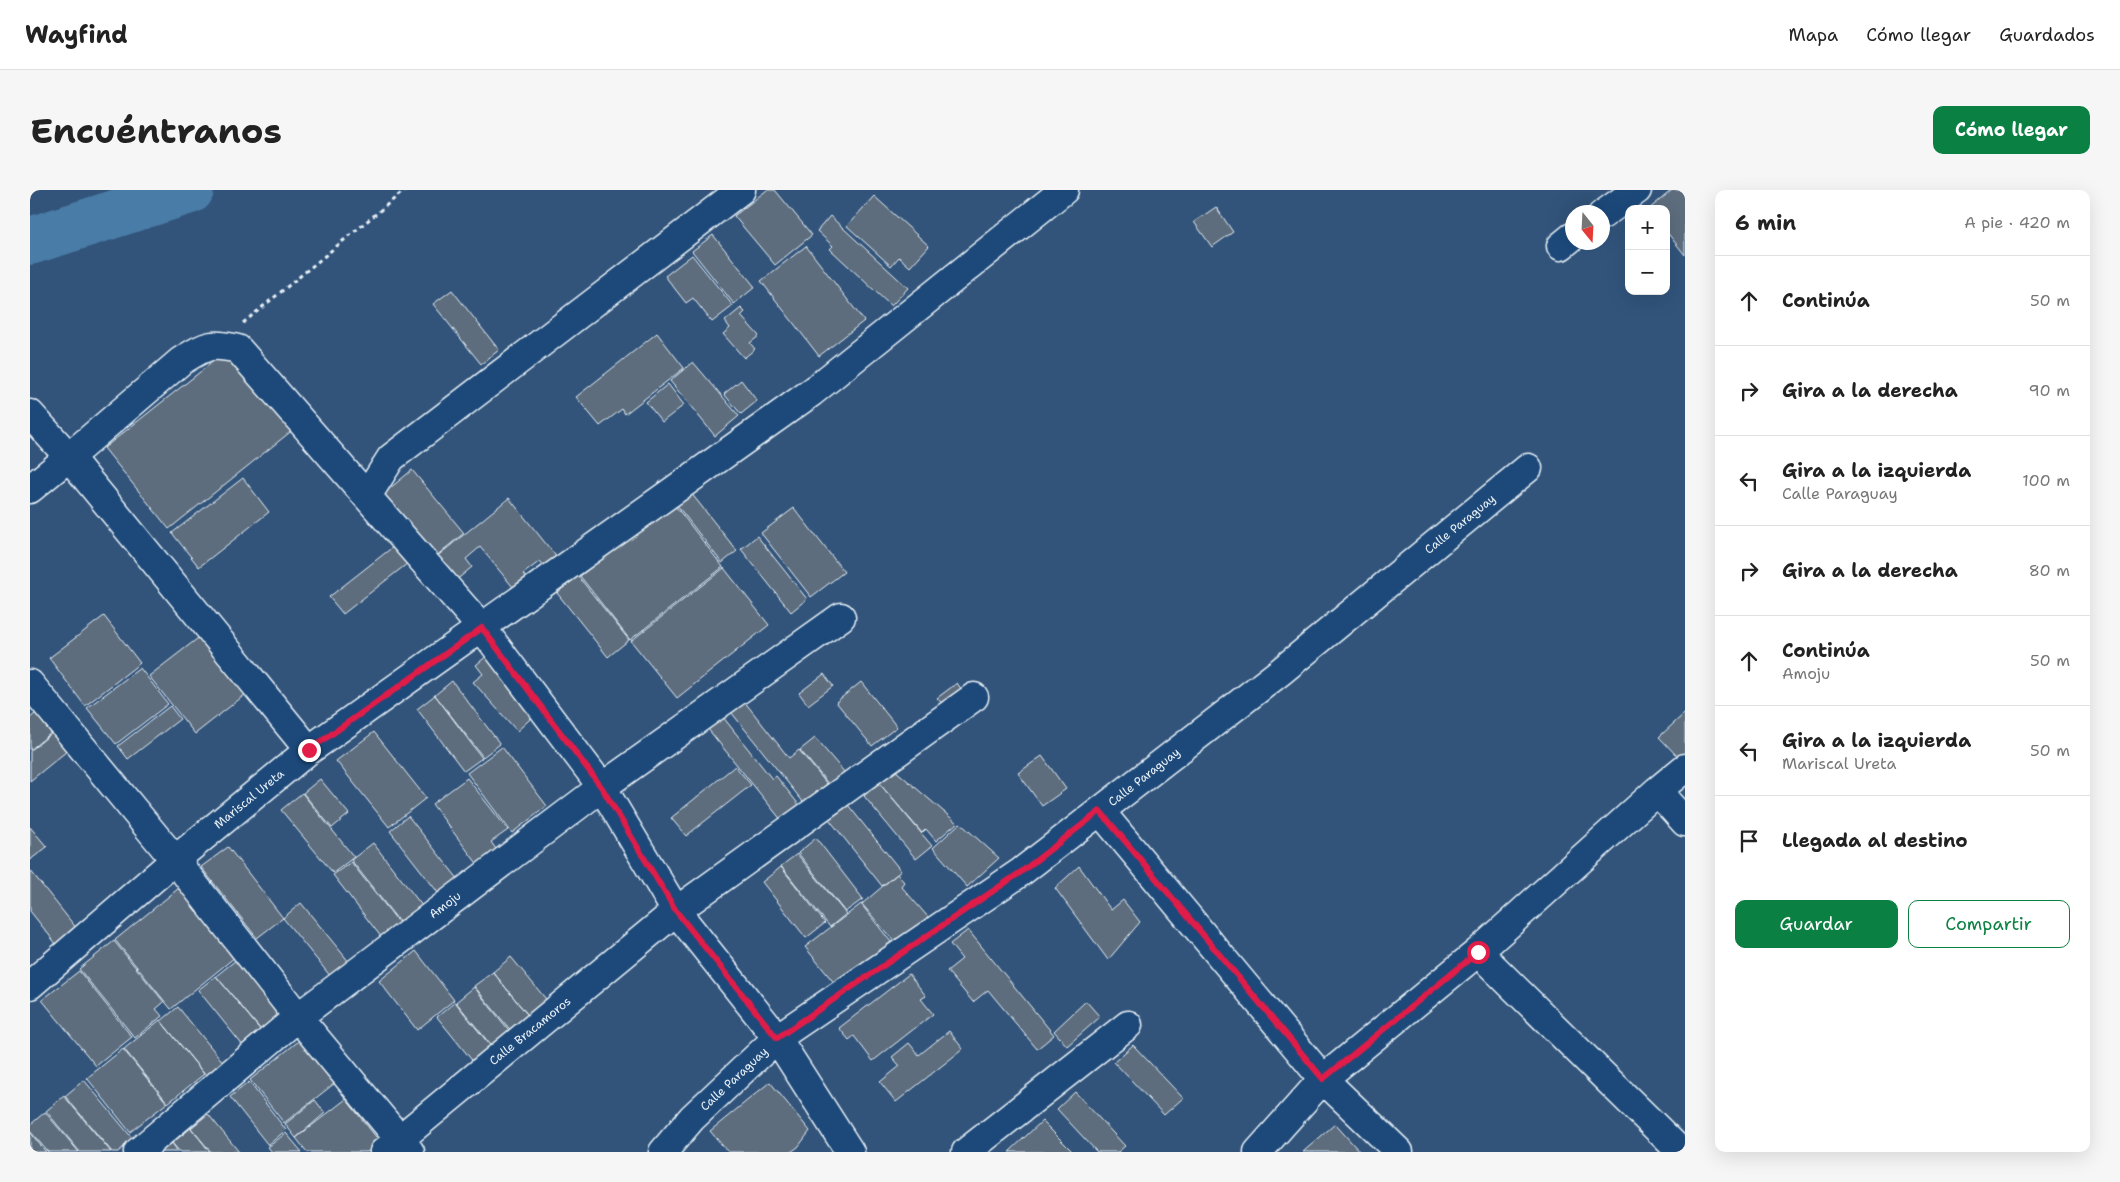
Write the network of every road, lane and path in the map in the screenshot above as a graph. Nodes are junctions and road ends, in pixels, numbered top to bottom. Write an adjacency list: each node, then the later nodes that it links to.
1 (405, 190): 6 (path)
2 (741, 190): 11 (street)
3 (1064, 190): 13 (street, Mariscal Ureta)
4 (1637, 190): 5 (street)
5 (1610, 209)
6 (218, 344): 8 (street); 11 (street)
7 (30, 414): 8 (street)
8 (69, 457): 10 (street); 16 (street)
9 (1528, 468): 20 (street, Calle Paraguay)
10 (30, 489)
11 (367, 496): 13 (street)
12 (841, 617): 18 (street, Amoju)
13 (482, 628): 16 (street, Mariscal Ureta); 18 (street)
14 (30, 684): 22 (street)
15 (974, 698): 23 (street, Calle Bracamoros)
16 (309, 750): 22 (street, Mariscal Ureta)
17 (1685, 768): 19 (street)
18 (602, 788): 23 (street); 26 (street, Amoju)
19 (1657, 791): 21 (street); 24 (street)
20 (1100, 811): 28 (street, Calle Paraguay); 29 (street)
21 (1685, 822)
22 (175, 860): 25 (street, Mariscal Ureta); 26 (street)
23 (676, 911): 28 (street); 30 (street, Calle Bracamoros)
24 (1478, 952): 29 (street); 37 (street)
25 (30, 986)
26 (298, 1016): 30 (street); 31 (street, Amoju)
27 (1128, 1025): 34 (street)
28 (777, 1038): 32 (street, Calle Paraguay); 33 (street)
29 (1323, 1079): 35 (street); 36 (street)
30 (398, 1147)
31 (138, 1152)
32 (663, 1152)
33 (850, 1152)
34 (966, 1152)
35 (1258, 1152)
36 (1399, 1152)
37 (1681, 1152)

